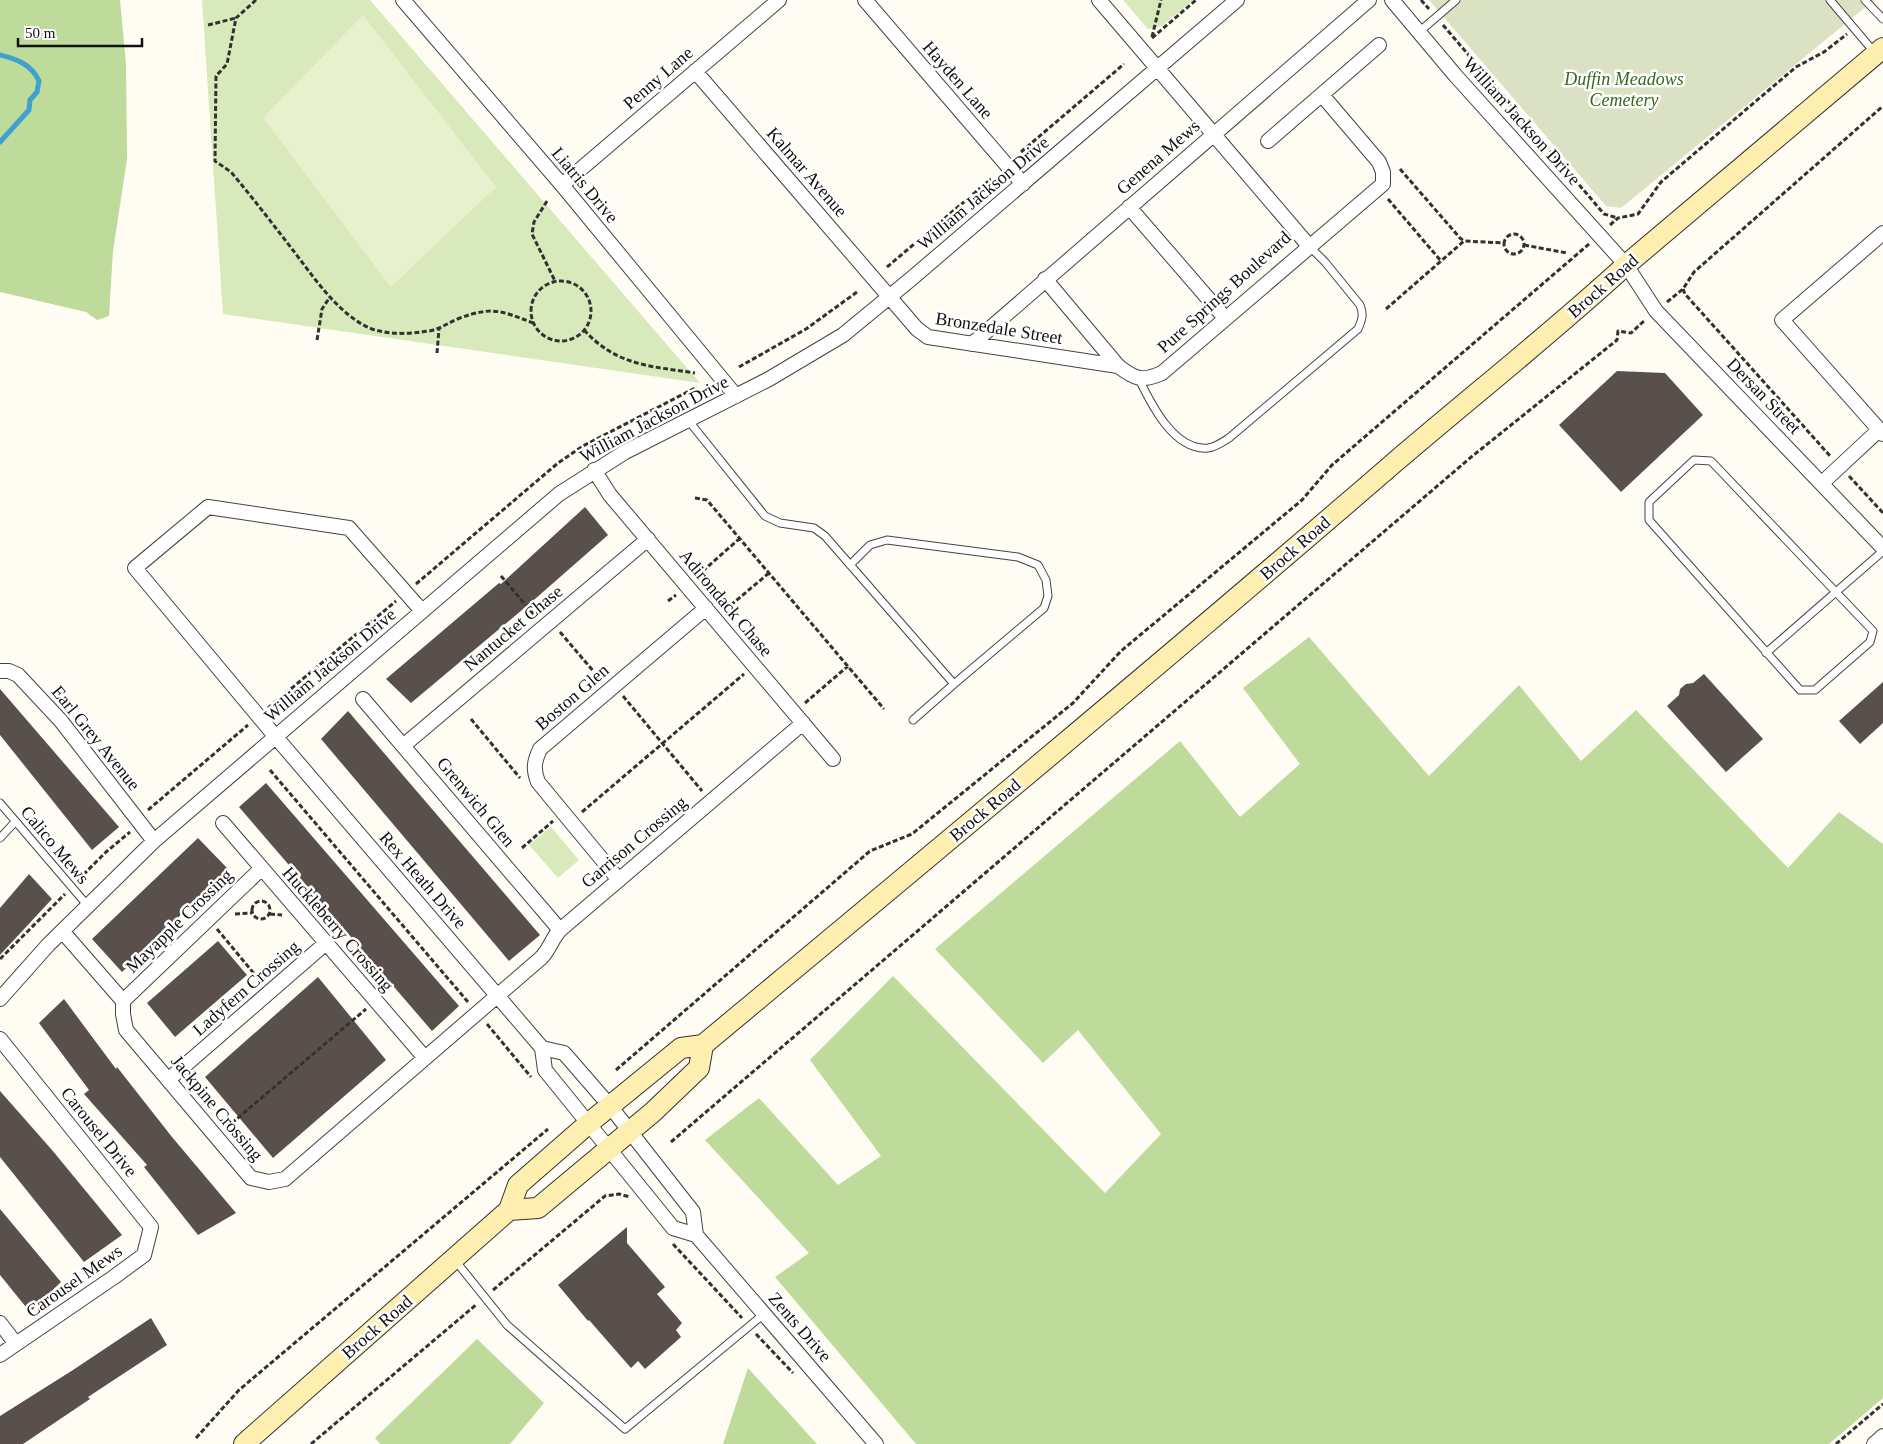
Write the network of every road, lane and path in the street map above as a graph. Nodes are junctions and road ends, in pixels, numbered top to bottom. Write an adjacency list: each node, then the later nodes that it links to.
1 (256, 0): 16 (path)
2 (403, 0): 34 (street, Liatris Drive)
3 (779, 0): 25 (street, Penny Lane)
4 (865, 0): 33 (street, Hayden Lane)
5 (1099, 0): 24 (street, Pure Springs Boulevard)
6 (1161, 0): 7 (path)
7 (1196, 0)
8 (1237, 0): 24 (street, William Jackson Drive)
9 (1369, 0): 28 (street, Genena Mews)
10 (1392, 0): 20 (street, William Jackson Drive)
11 (1421, 0): 15 (path)
12 (1456, 0): 15 (lane)
13 (1830, 0): 19 (lane)
14 (1866, 0): 17 (lane)
15 (1436, 17): 20 (lane); 39 (path)
16 (236, 18): 18 (path); 53 (path)
17 (1883, 19)
18 (208, 25)
19 (1854, 28): 22 (lane); 38 (path)
20 (1419, 32): 48 (street, William Jackson Drive)
21 (1379, 45): 26 (street)
22 (1880, 51): 48 (main road, Brock Road)
23 (1124, 64): 30 (path)
24 (1158, 69): 28 (street, Pure Springs Boulevard); 33 (street, William Jackson Drive)
25 (695, 71): 34 (street, Penny Lane); 54 (street, Kalmar Avenue)
26 (1322, 95): 29 (street); 44 (street)
27 (1883, 106): 72 (path)
28 (1213, 134): 37 (street, Genena Mews); 44 (street, Pure Springs Boulevard)
29 (1268, 142)
30 (1021, 152)
31 (1400, 169): 41 (path)
32 (991, 179): 49 (path)
33 (1023, 184): 54 (street, William Jackson Drive)
34 (562, 185): 69 (street, Liatris Drive)
35 (1385, 196): 47 (path)
36 (547, 201): 51 (path)
37 (1129, 207): 50 (street, Genena Mews); 56 (street)
38 (1638, 214)
39 (1618, 218)
40 (1883, 233): 71 (street)
41 (1464, 241): 42 (path); 47 (path)
42 (1503, 243): 43 (path); 43 (path)
43 (1524, 245): 45 (path)
44 (1309, 246): 56 (street, Pure Springs Boulevard); 67 (lane)
45 (1567, 253)
46 (1574, 257): 142 (path)
47 (1441, 261): 55 (path)
48 (1626, 265): 74 (street, Dersan Street); 139 (main road, Brock Road)
49 (887, 267)
50 (1046, 279): 62 (street, Genena Mews); 64 (street)
51 (555, 281): 57 (path); 59 (path)
52 (857, 292): 65 (path)
53 (330, 296): 58 (path); 61 (path)
54 (890, 297): 62 (street, Bronzedale Street); 69 (street, William Jackson Drive)
55 (1386, 309)
56 (1225, 318): 67 (street, Pure Springs Boulevard)
57 (533, 323): 58 (path); 59 (path)
58 (439, 329): 63 (path)
59 (584, 330): 66 (path)
60 (1631, 333): 150 (path)
61 (317, 340)
62 (972, 344): 64 (street, Bronzedale Street)
63 (437, 353)
64 (1118, 366): 67 (street)
65 (739, 367)
66 (695, 374)
67 (1139, 379)
68 (698, 387): 84 (path)
69 (736, 396): 70 (street, William Jackson Drive)
70 (688, 420): 73 (street, William Jackson Drive); 80 (lane)
71 (1881, 432): 72 (street)
72 (1840, 467): 74 (street); 76 (path)
73 (594, 470): 77 (street, Adirondack Chase); 87 (street, William Jackson Drive)
74 (1822, 483): 79 (street, Dersan Street)
75 (695, 498): 78 (path)
76 (1883, 513)
77 (648, 539): 86 (street, Adirondack Chase); 106 (street, Nantucket Chase)
78 (740, 539): 81 (path); 83 (path)
79 (1883, 550): 85 (lane)
80 (850, 565): 96 (lane); 96 (lane)
81 (769, 573): 88 (path); 93 (path)
82 (501, 576): 89 (path)
83 (694, 579)
84 (406, 592): 87 (street); 101 (path); 101 (street, Rex Heath Drive)
85 (1836, 592): 91 (lane); 91 (lane); 91 (lane)
86 (706, 608): 92 (street, Adirondack Chase); 120 (street, Boston Glen)
87 (422, 611): 104 (street, William Jackson Drive)
88 (723, 611)
89 (538, 618)
90 (557, 628): 95 (path)
91 (1766, 653)
92 (754, 665): 103 (street, Adirondack Chase); 105 (path)
93 (848, 666): 99 (path); 100 (path)
94 (0, 671): 113 (street, Earl Grey Avenue)
95 (604, 684)
96 (954, 684): 102 (lane)
97 (621, 694): 105 (path)
98 (363, 699): 106 (street, Grenwich Glen)
99 (803, 704)
100 (884, 709)
101 (258, 716): 104 (street, Rex Heath Drive); 113 (path)
102 (913, 720)
103 (803, 724): 107 (street, Adirondack Chase); 109 (street, Garrison Crossing)
104 (275, 736): 117 (street, William Jackson Drive); 133 (street, Rex Heath Drive)
105 (663, 744): 109 (path); 111 (path)
106 (403, 746): 129 (street, Grenwich Glen)
107 (833, 759)
108 (270, 770): 137 (path)
109 (711, 802): 120 (street, Garrison Crossing)
110 (0, 803): 114 (lane, Calico Mews)
111 (579, 815)
112 (555, 819): 118 (path)
113 (138, 821): 117 (street, Earl Grey Avenue); 121 (path)
114 (15, 822): 116 (lane); 121 (lane, Calico Mews)
115 (223, 823): 119 (street, Huckleberry Crossing)
116 (0, 838)
117 (154, 841): 122 (street, William Jackson Drive)
118 (522, 848)
119 (262, 868): 130 (street, Huckleberry Crossing); 135 (street, Mayapple Crossing)
120 (619, 880): 129 (street, Garrison Crossing)
121 (71, 887): 122 (lane, Calico Mews); 131 (path)
122 (88, 906): 128 (street, William Jackson Drive)
123 (252, 913): 124 (path); 124 (path); 125 (path)
124 (270, 914): 126 (path)
125 (227, 915)
126 (288, 916)
127 (215, 927): 132 (path)
128 (62, 930): 134 (street, William Jackson Drive); 135 (street)
129 (560, 930): 133 (street, Garrison Crossing)
130 (326, 944): 136 (street, Huckleberry Crossing); 144 (street, Ladyfern Crossing)
131 (0, 959)
132 (264, 984)
133 (498, 996): 137 (street, Jackpine Crossing); 140 (street, Rex Heath Drive)
134 (0, 999)
135 (123, 1001): 144 (street, Jackpine Crossing)
136 (376, 1001): 141 (street, Huckleberry Crossing); 149 (path)
137 (477, 1014): 141 (street, Jackpine Crossing); 143 (path)
138 (0, 1039): 155 (street, Carousel Drive)
139 (703, 1045): 145 (main road, Brock Road); 148 (main road)
140 (542, 1048): 145 (street); 146 (street, Rex Heath Drive)
141 (424, 1058): 149 (street, Jackpine Crossing)
142 (616, 1070)
143 (533, 1079)
144 (168, 1080): 149 (street, Jackpine Crossing)
145 (610, 1106): 146 (main road, Brock Road); 148 (street)
146 (589, 1123): 151 (street); 153 (main road, Brock Road)
147 (548, 1129): 164 (path)
148 (631, 1131): 151 (main road); 154 (street)
149 (216, 1137)
150 (671, 1142)
151 (609, 1149): 153 (main road); 154 (street)
152 (634, 1201): 157 (path)
153 (509, 1210): 156 (main road, Brock Road)
154 (696, 1235): 158 (street, Zents Drive)
155 (144, 1255): 160 (street, Carousel Mews)
156 (454, 1259): 157 (lane); 165 (main road, Brock Road)
157 (485, 1298): 158 (lane); 166 (path)
158 (764, 1314): 167 (street, Zents Drive)
159 (0, 1323): 160 (street)
160 (16, 1344): 161 (street, Carousel Mews)
161 (0, 1355)
162 (1883, 1404): 168 (path)
163 (1883, 1436): 169 (street)
164 (196, 1438)
165 (244, 1444)
166 (311, 1444)
167 (876, 1444)
168 (1836, 1444)
169 (1874, 1444)

